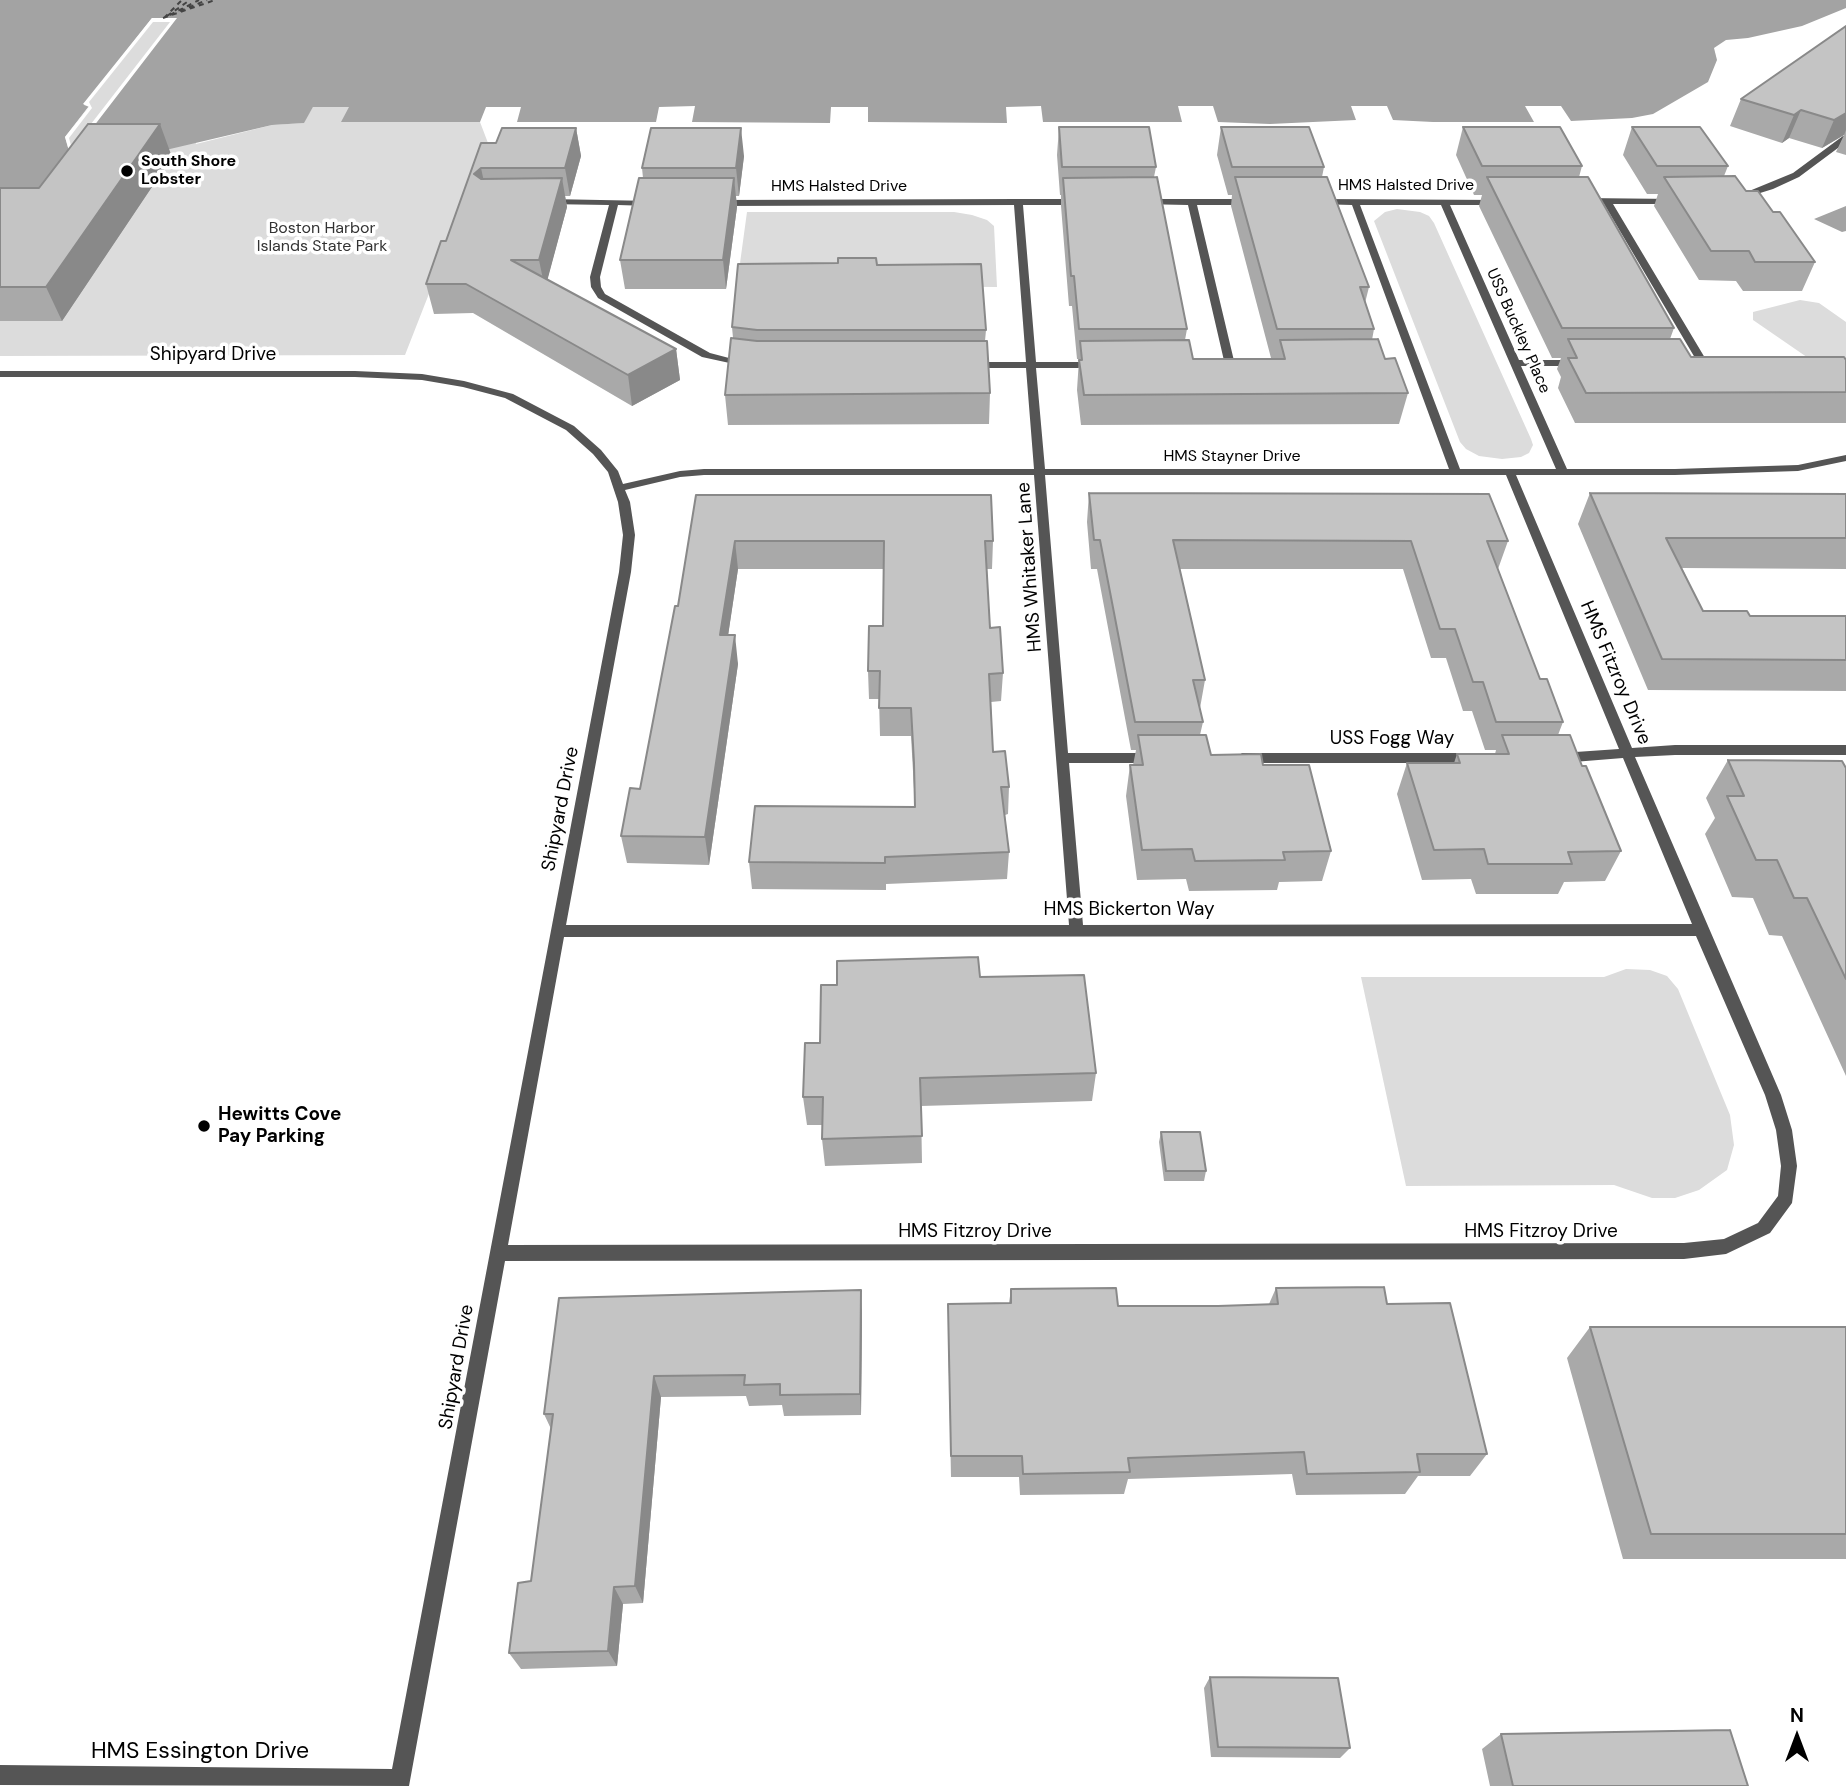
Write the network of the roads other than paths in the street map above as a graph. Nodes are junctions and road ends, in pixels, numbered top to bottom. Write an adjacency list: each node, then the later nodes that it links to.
1 (1846, 138): 2 (street)
2 (1730, 198)
3 (1580, 201): 4 (street)
4 (1607, 201): 5 (street); 22 (street)
5 (1689, 201)
6 (538, 202): 16 (street)
7 (1018, 202): 8 (street, HMS Halsted Drive); 18 (street, HMS Halsted Drive); 26 (street, HMS Whitaker Lane)
8 (1085, 202)
9 (1138, 202): 10 (street)
10 (1192, 202): 11 (street); 29 (street)
11 (1260, 202)
12 (1300, 202): 13 (street, HMS Halsted Drive)
13 (1355, 202): 14 (street, HMS Halsted Drive); 35 (street)
14 (1444, 202): 15 (street, HMS Halsted Drive); 19 (street, USS Buckley Place)
15 (1512, 202)
16 (614, 203): 17 (street); 24 (street)
17 (667, 203)
18 (706, 203)
19 (1515, 363): 20 (street); 33 (street, USS Buckley Place)
20 (1582, 363)
21 (1689, 363): 22 (street)
22 (1703, 363): 23 (street)
23 (1715, 363)
24 (760, 365)
25 (964, 365): 26 (street)
26 (1032, 365): 27 (street); 34 (street, HMS Whitaker Lane)
27 (1111, 365)
28 (1217, 365): 29 (street)
29 (1230, 365): 30 (street)
30 (1242, 365)
31 (0, 374): 37 (street, Shipyard Drive)
32 (1846, 458): 33 (street, HMS Stayner Drive)
33 (1563, 472): 36 (street, HMS Stayner Drive)
34 (1041, 473): 35 (street, HMS Stayner Drive); 37 (street, HMS Stayner Drive); 40 (street, HMS Whitaker Lane)
35 (1456, 473): 36 (street, HMS Stayner Drive)
36 (1510, 473): 39 (street, HMS Fitzroy Drive)
37 (619, 488): 47 (street, Shipyard Drive)
38 (1846, 750): 39 (street)
39 (1629, 753): 44 (street); 46 (street, HMS Fitzroy Drive)
40 (1063, 758): 41 (street); 45 (street, HMS Whitaker Lane)
41 (1170, 758)
42 (1224, 758): 43 (street, USS Fogg Way)
43 (1492, 758)
44 (1545, 758)
45 (1076, 929): 46 (street, HMS Bickerton Way); 47 (street, HMS Bickerton Way)
46 (1701, 930): 48 (street, HMS Fitzroy Drive)
47 (558, 931): 48 (street, Shipyard Drive)
48 (497, 1253): 51 (street, Shipyard Drive)
49 (0, 1775): 50 (street, HMS Essington Drive)
50 (69, 1776): 51 (street, HMS Essington Drive); 52 (street)
51 (400, 1782)
52 (88, 1786)

